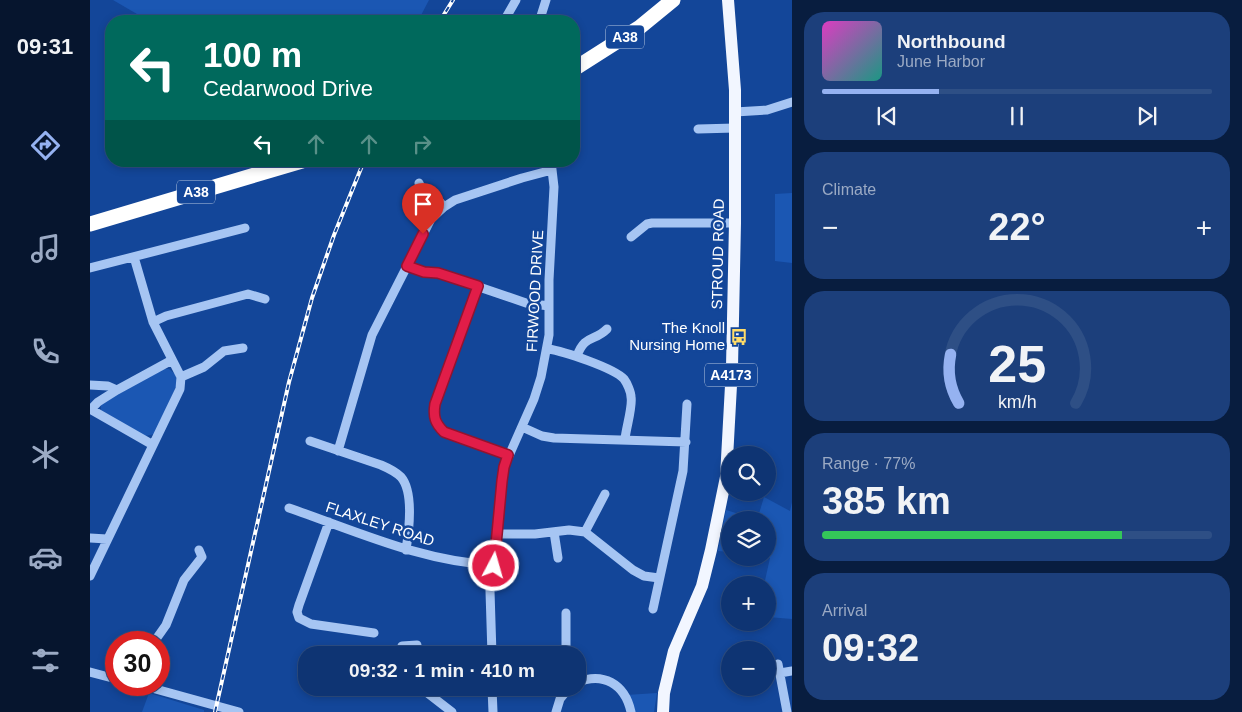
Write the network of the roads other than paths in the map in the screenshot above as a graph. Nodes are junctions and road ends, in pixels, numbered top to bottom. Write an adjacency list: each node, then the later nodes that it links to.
1 (516, 0): 6 (street)
2 (546, 0): 7 (street)
3 (673, 0): 9 (highway, A38)
4 (721, 0): 8 (main road, A4173)
5 (728, 0): 8 (main road, A4173)
6 (507, 15)
7 (541, 15)
8 (729, 28): 11 (main road, STROUD ROAD / A4173)
9 (580, 65)
10 (792, 102): 11 (street)
11 (735, 112): 12 (main road, STROUD ROAD / A4173)
12 (735, 128): 13 (street); 22 (main road, STROUD ROAD / A4173)
13 (698, 129)
14 (282, 167): 21 (highway, A38)
15 (550, 167): 20 (street)
16 (552, 167): 30 (street, FIRWOOD DRIVE)
17 (419, 182): 18 (street)
18 (423, 192): 19 (street); 20 (street)
19 (418, 205)
20 (444, 207): 26 (street)
21 (90, 224)
22 (735, 224): 24 (street); 86 (main road, STROUD ROAD / A4173)
23 (245, 228): 25 (street)
24 (637, 236)
25 (134, 257): 27 (street); 31 (street)
26 (407, 266): 28 (street); 49 (street)
27 (90, 268)
28 (478, 286): 30 (street); 50 (street)
29 (265, 299): 31 (street)
30 (549, 306): 34 (street, FIRWOOD DRIVE)
31 (153, 322): 36 (street)
32 (605, 331): 35 (street)
33 (243, 348): 37 (street)
34 (548, 349): 35 (street); 44 (street, FIRWOOD DRIVE)
35 (577, 356): 45 (street)
36 (172, 360): 37 (street); 39 (street)
37 (181, 380): 48 (street)
38 (90, 384): 39 (street)
39 (117, 390): 41 (street)
40 (687, 404): 43 (street)
41 (90, 409): 48 (street)
42 (676, 415): 43 (street)
43 (686, 415): 47 (street)
44 (522, 427): 45 (street); 50 (street, FIRWOOD DRIVE)
45 (626, 440): 47 (street)
46 (310, 441): 49 (street)
47 (686, 442): 64 (street)
48 (153, 445): 58 (street)
49 (338, 451): 59 (street)
50 (510, 451): 56 (street, FIRWOOD DRIVE)
51 (606, 494): 55 (street)
52 (289, 508): 53 (street, FLAXLEY ROAD)
53 (329, 522): 59 (street, FLAXLEY ROAD); 68 (street)
54 (554, 532): 55 (street); 56 (street); 61 (street)
55 (585, 532): 64 (street)
56 (497, 534): 62 (street, FIRWOOD DRIVE)
57 (90, 538): 58 (street)
58 (107, 540): 63 (street)
59 (406, 550): 62 (street, FLAXLEY ROAD)
60 (203, 555): 67 (street)
61 (558, 558)
62 (494, 566): 69 (street, FIRWOOD DRIVE)
63 (90, 576)
64 (659, 578): 65 (street)
65 (653, 609)
66 (566, 613): 70 (street)
67 (162, 631)
68 (374, 633)
69 (492, 646)
70 (566, 646)
71 (778, 664): 74 (street)
72 (792, 671): 74 (street)
73 (90, 672): 75 (street)
74 (780, 674): 87 (street)
75 (105, 676)
76 (586, 680): 85 (street)
77 (170, 693): 81 (street)
78 (431, 696): 82 (street)
79 (492, 696): 83 (street)
80 (563, 696): 84 (street)
81 (239, 712)
82 (452, 712)
83 (493, 712)
84 (556, 712)
85 (631, 712)
86 (663, 712)
87 (787, 712)

